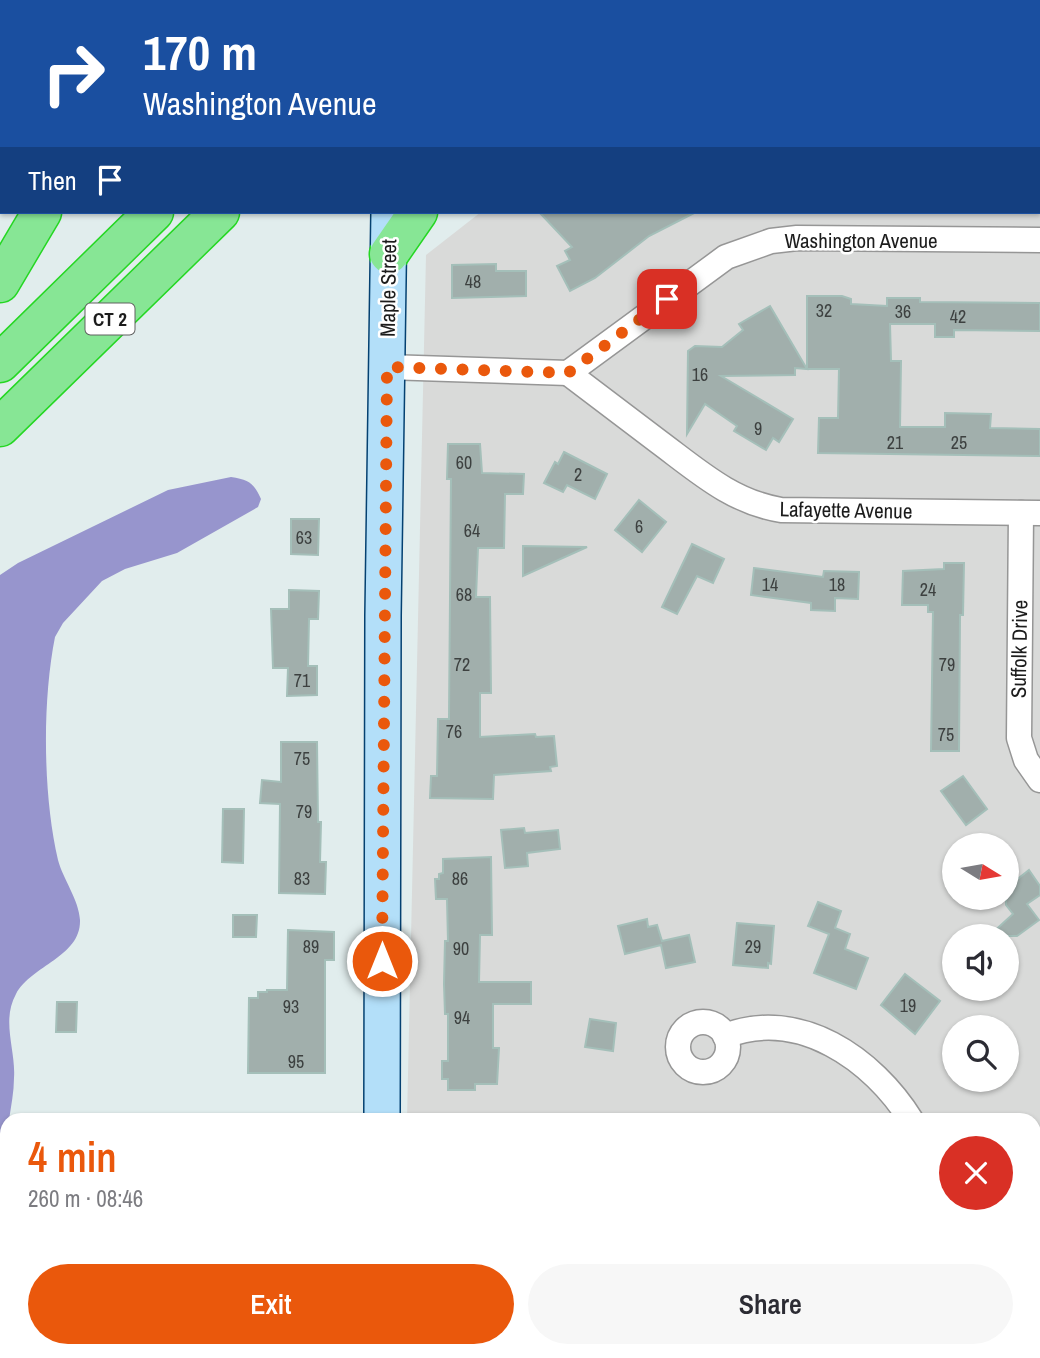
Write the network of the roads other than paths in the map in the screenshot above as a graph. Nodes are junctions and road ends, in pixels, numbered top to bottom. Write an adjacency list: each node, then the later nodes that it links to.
1 (41, 214): 8 (highway)
2 (152, 214): 9 (highway, CT 2)
3 (218, 214): 12 (highway, CT 2)
4 (389, 214): 7 (street, Maple Street)
5 (417, 214): 7 (highway)
6 (1040, 240): 11 (street, Washington Avenue)
7 (389, 254): 10 (street, Maple Street)
8 (0, 283)
9 (0, 363)
10 (387, 367): 11 (street); 16 (street, Maple Street)
11 (568, 373): 13 (street, Lafayette Avenue)
12 (0, 427)
13 (1030, 513): 14 (street, Suffolk Drive)
14 (1040, 780)
15 (725, 1036): 17 (street)
16 (382, 1113)
17 (905, 1113)

